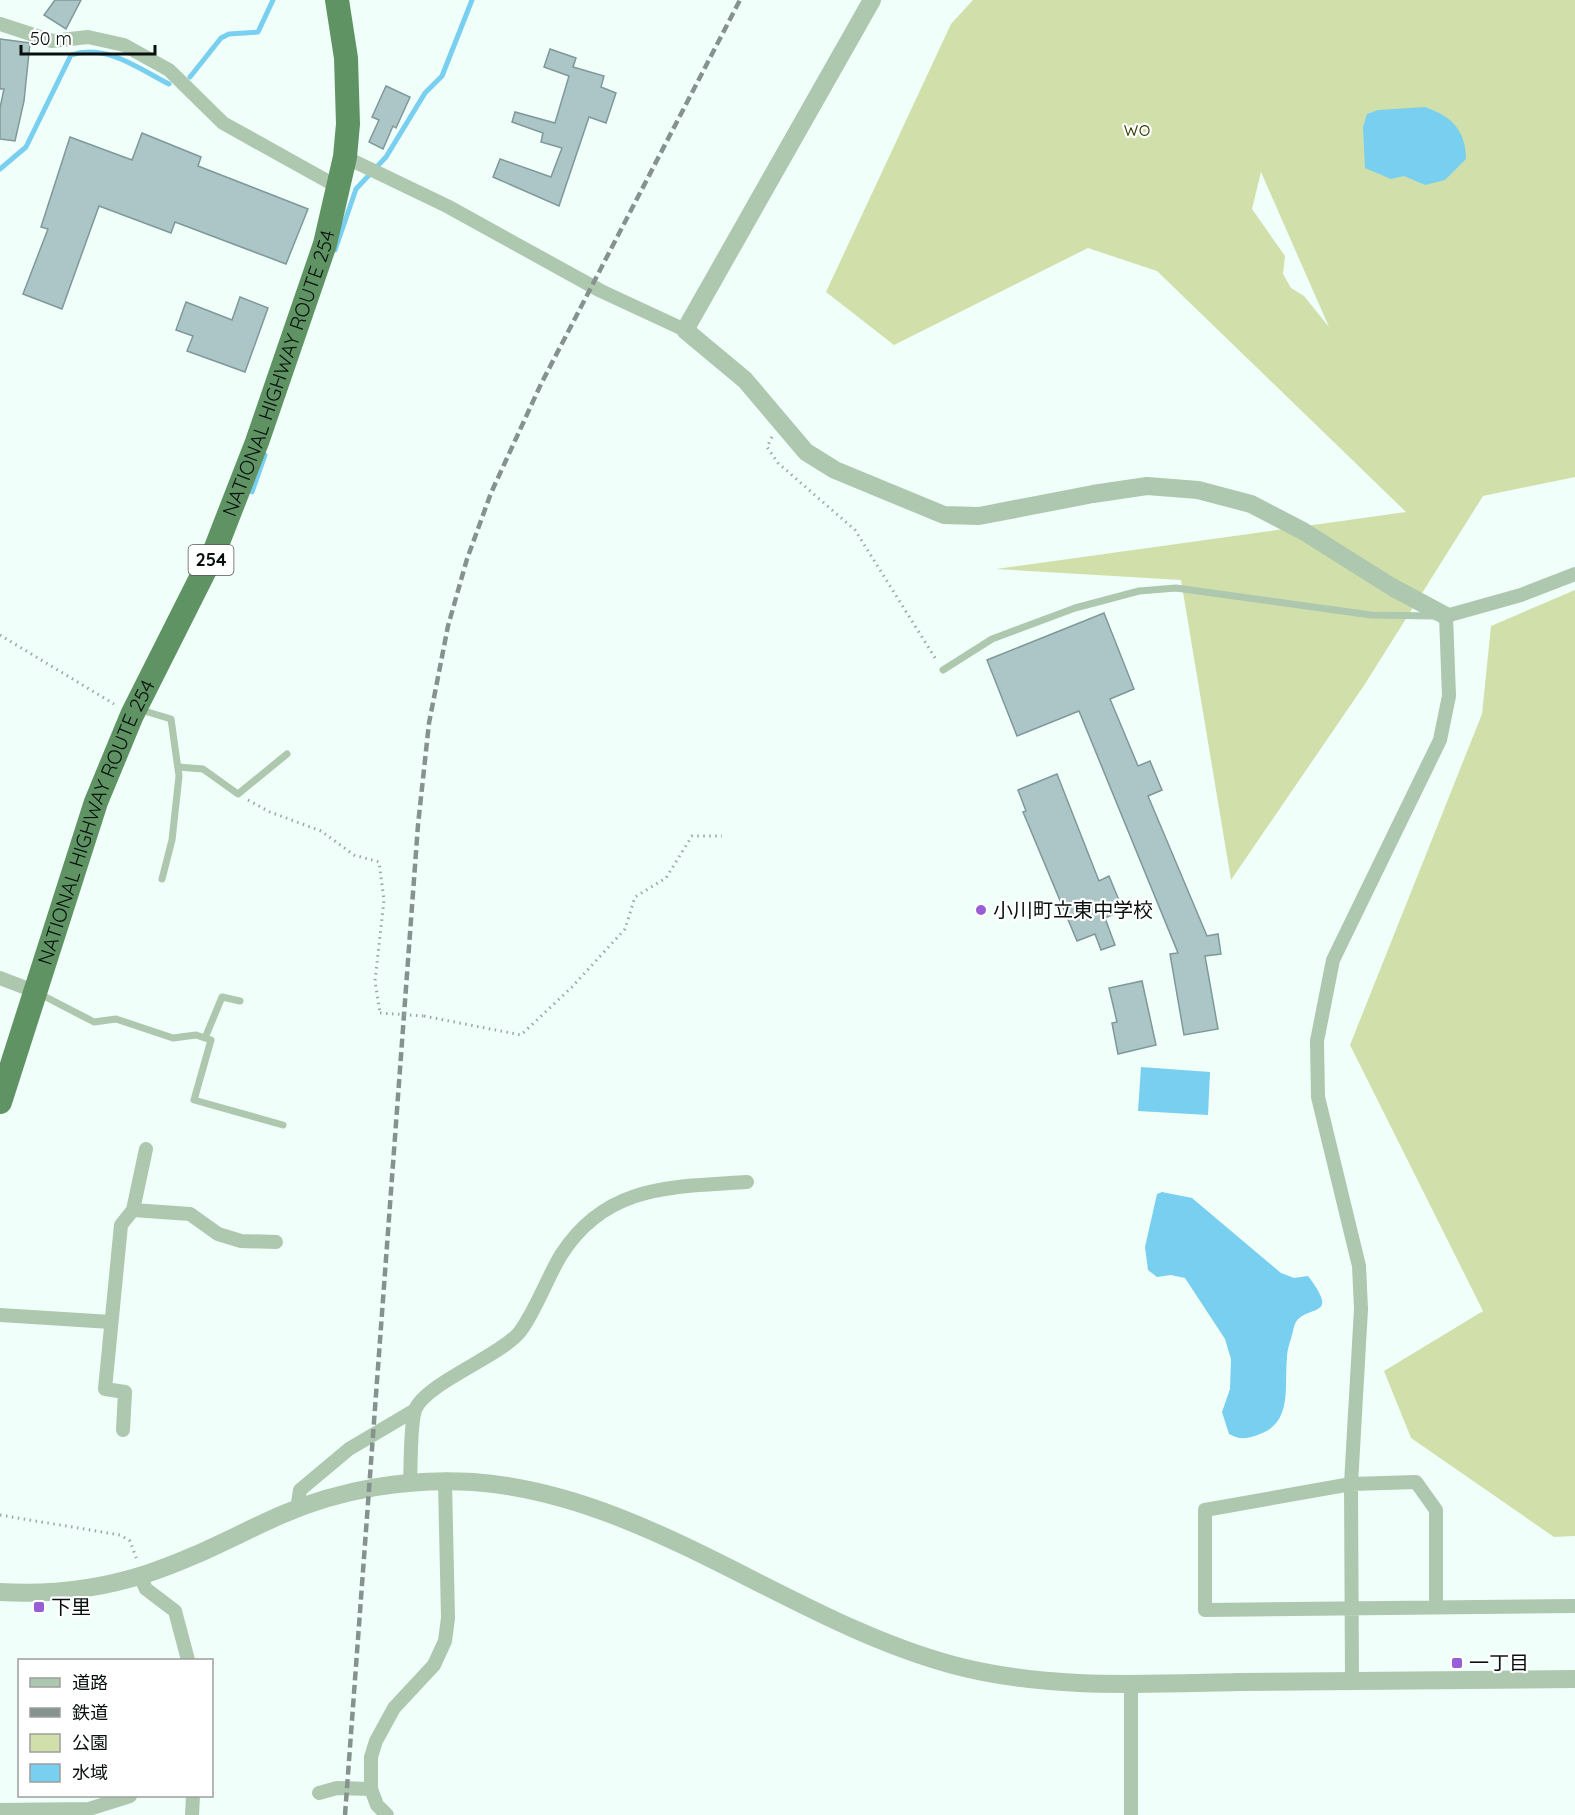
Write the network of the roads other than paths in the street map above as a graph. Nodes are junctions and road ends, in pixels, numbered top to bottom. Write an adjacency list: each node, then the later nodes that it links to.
1 (337, 0): 4 (highway, NATIONAL HIGHWAY ROUTE 254 / 254)
2 (872, 0): 6 (street)
3 (0, 24): 5 (street)
4 (345, 157): 5 (highway, NATIONAL HIGHWAY ROUTE 254 / 254); 6 (street)
5 (338, 187): 10 (highway, NATIONAL HIGHWAY ROUTE 254 / 254)
6 (685, 330): 8 (street)
7 (1575, 574): 8 (street)
8 (1446, 616): 9 (lane); 30 (street)
9 (943, 670)
10 (134, 712): 12 (lane); 15 (highway, NATIONAL HIGHWAY ROUTE 254 / 254)
11 (287, 754): 12 (lane)
12 (178, 766): 13 (lane)
13 (162, 879)
14 (0, 978): 15 (street)
15 (34, 991): 17 (lane); 18 (highway, NATIONAL HIGHWAY ROUTE 254 / 254)
16 (240, 1001): 17 (lane)
17 (205, 1038): 19 (lane)
18 (0, 1102)
19 (283, 1125)
20 (146, 1149): 22 (street)
21 (747, 1182): 26 (street)
22 (133, 1210): 23 (street); 25 (street)
23 (276, 1242)
24 (0, 1315): 25 (street)
25 (111, 1322): 27 (street)
26 (415, 1410): 29 (street); 31 (street)
27 (123, 1430)
28 (445, 1482): 29 (street); 40 (street); 41 (street)
29 (410, 1483): 31 (street)
30 (1351, 1484): 35 (street); 36 (street); 36 (street)
31 (297, 1509): 32 (street)
32 (140, 1576): 33 (street); 37 (street)
33 (0, 1592)
34 (1575, 1606): 35 (street)
35 (1437, 1607): 36 (street)
36 (1352, 1609): 39 (street)
37 (188, 1659)
38 (1575, 1679): 39 (street)
39 (1352, 1681): 40 (street)
40 (1131, 1684): 48 (street)
41 (371, 1789): 42 (street); 47 (street)
42 (319, 1793)
43 (127, 1797): 45 (street)
44 (193, 1797): 46 (street)
45 (0, 1810)
46 (192, 1815)
47 (387, 1815)
48 (1131, 1815)

